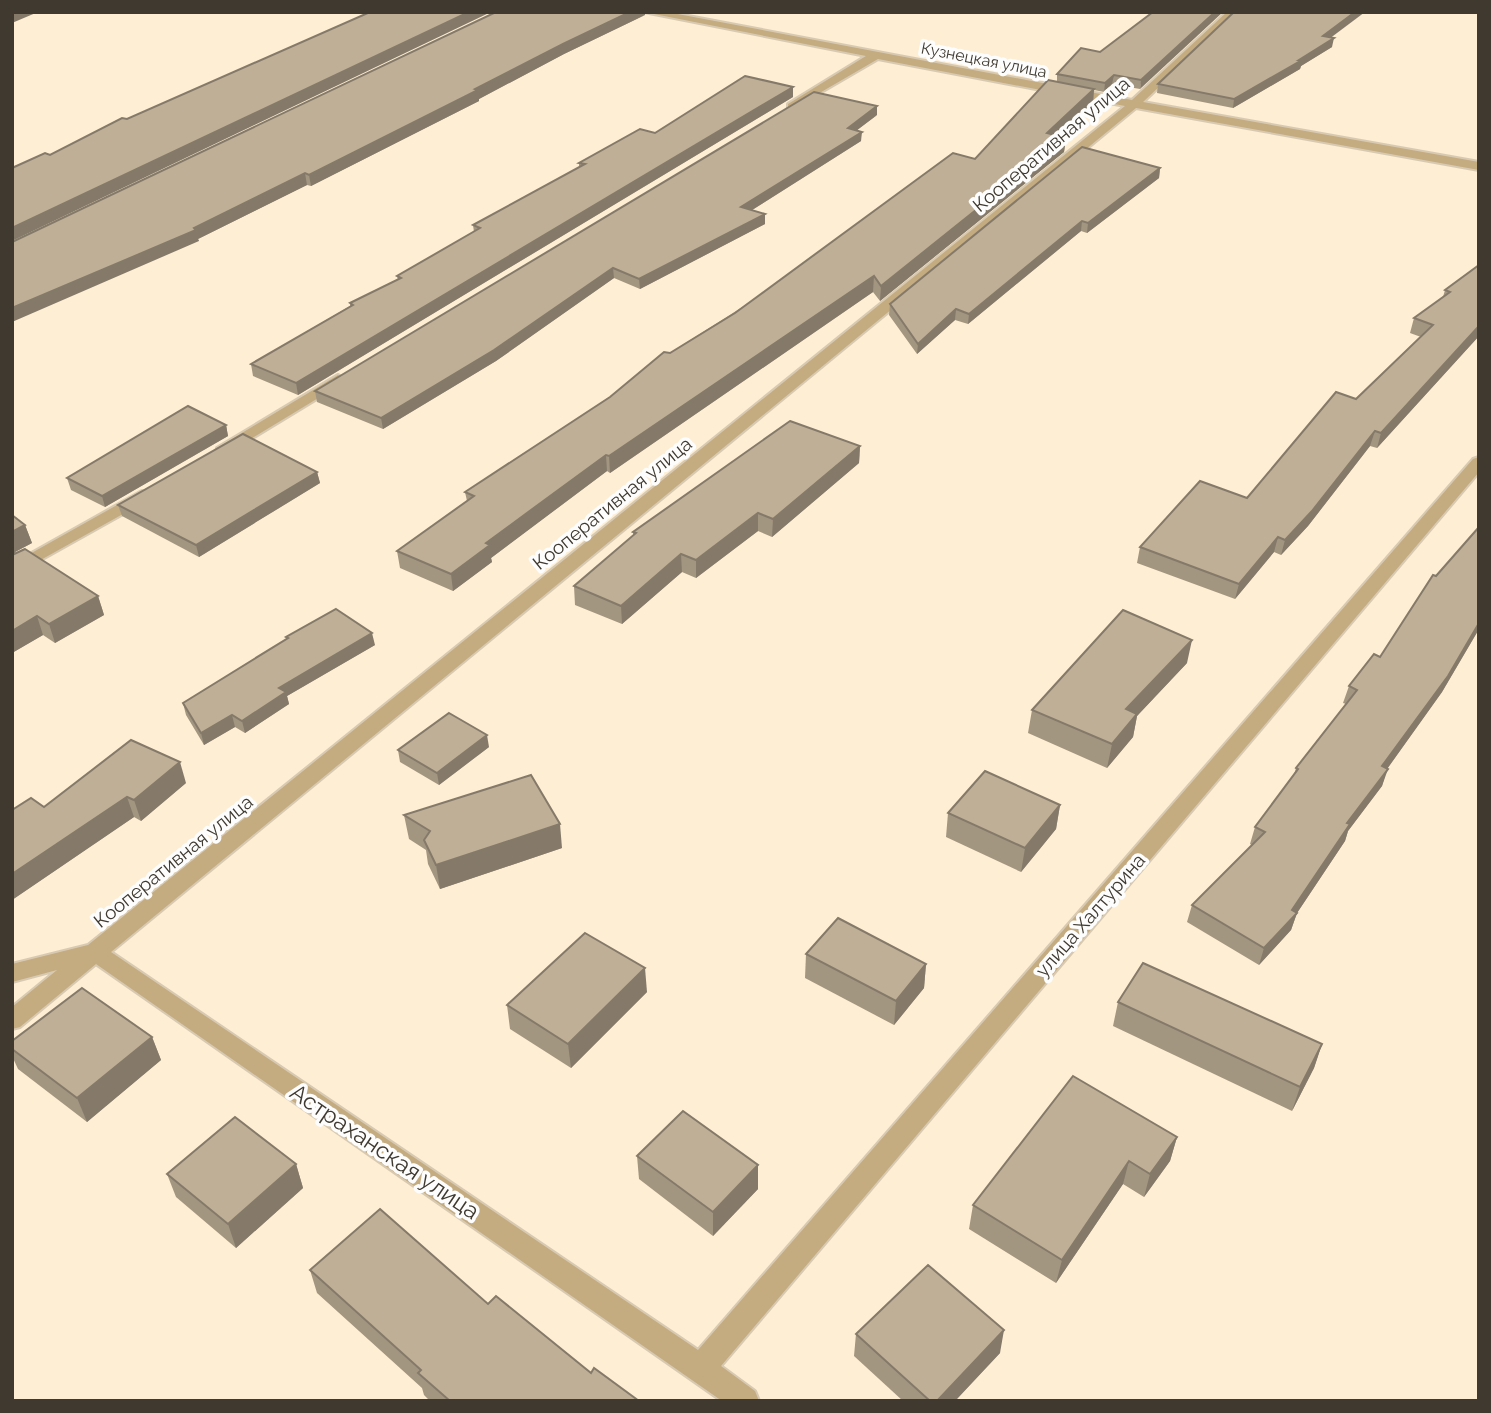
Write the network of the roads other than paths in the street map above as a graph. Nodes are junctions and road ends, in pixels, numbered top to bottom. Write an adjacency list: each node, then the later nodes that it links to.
1 (649, 12): 3 (street, Кузнецкая улица)
2 (1233, 12): 4 (street, Кооперативная улица)
3 (876, 55): 4 (street, Кузнецкая улица); 5 (street)
4 (1134, 104): 6 (street, Кузнецкая улица); 12 (street, Кооперативная улица)
5 (783, 111)
6 (1479, 166)
7 (354, 371): 8 (street)
8 (214, 454)
9 (1479, 462): 15 (street, улица Халтурина)
10 (154, 489): 11 (street)
11 (12, 571)
12 (95, 952): 13 (street); 14 (street, Кооперативная улица); 15 (street, Астраханская улица)
13 (12, 973)
14 (12, 1020)
15 (701, 1368): 16 (street, Астраханская улица)
16 (745, 1401)

